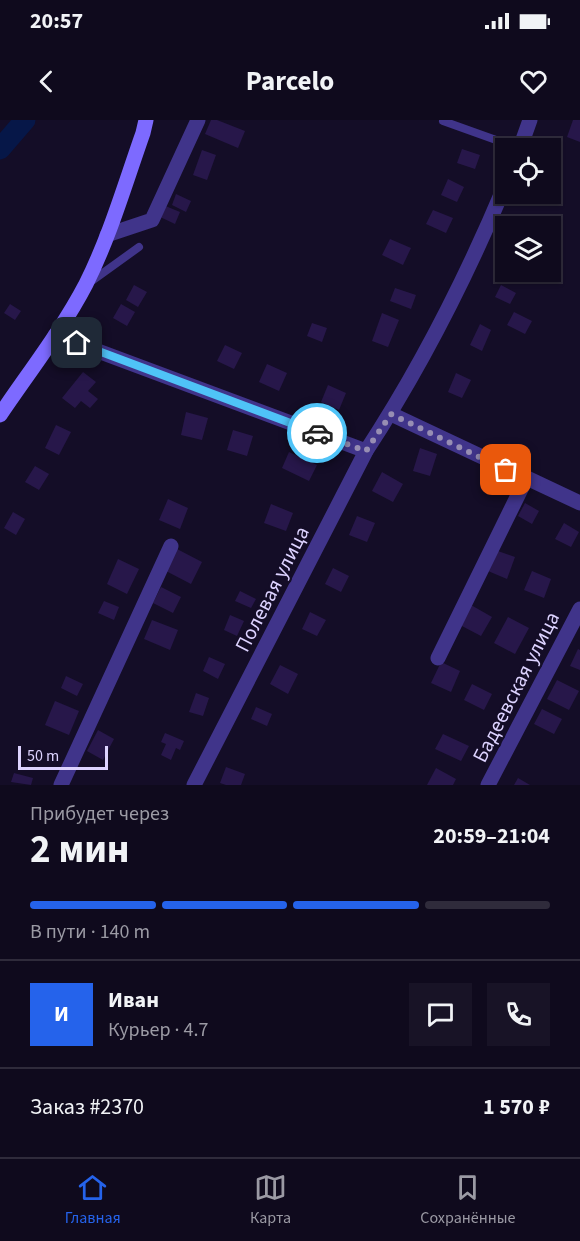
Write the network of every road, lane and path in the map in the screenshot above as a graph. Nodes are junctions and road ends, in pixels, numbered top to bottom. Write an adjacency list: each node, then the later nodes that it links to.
1 (146, 120): 8 (main road)
2 (198, 120): 8 (street)
3 (530, 120): 5 (street)
4 (443, 121): 6 (lane)
5 (523, 138)
6 (495, 139)
7 (496, 204): 12 (street, Полевая улица)
8 (107, 235): 10 (main road)
9 (140, 247): 10 (lane)
10 (85, 285): 11 (main road)
11 (55, 335): 13 (main road); 14 (street)
12 (391, 414): 14 (street, Полевая улица); 15 (street)
13 (0, 415)
14 (366, 451): 21 (street, Полевая улица)
15 (526, 479): 16 (street); 19 (street)
16 (580, 503)
17 (171, 546): 20 (street)
18 (580, 609): 22 (street, Бадеевская улица)
19 (438, 658)
20 (61, 785)
21 (194, 785)
22 (488, 785)

